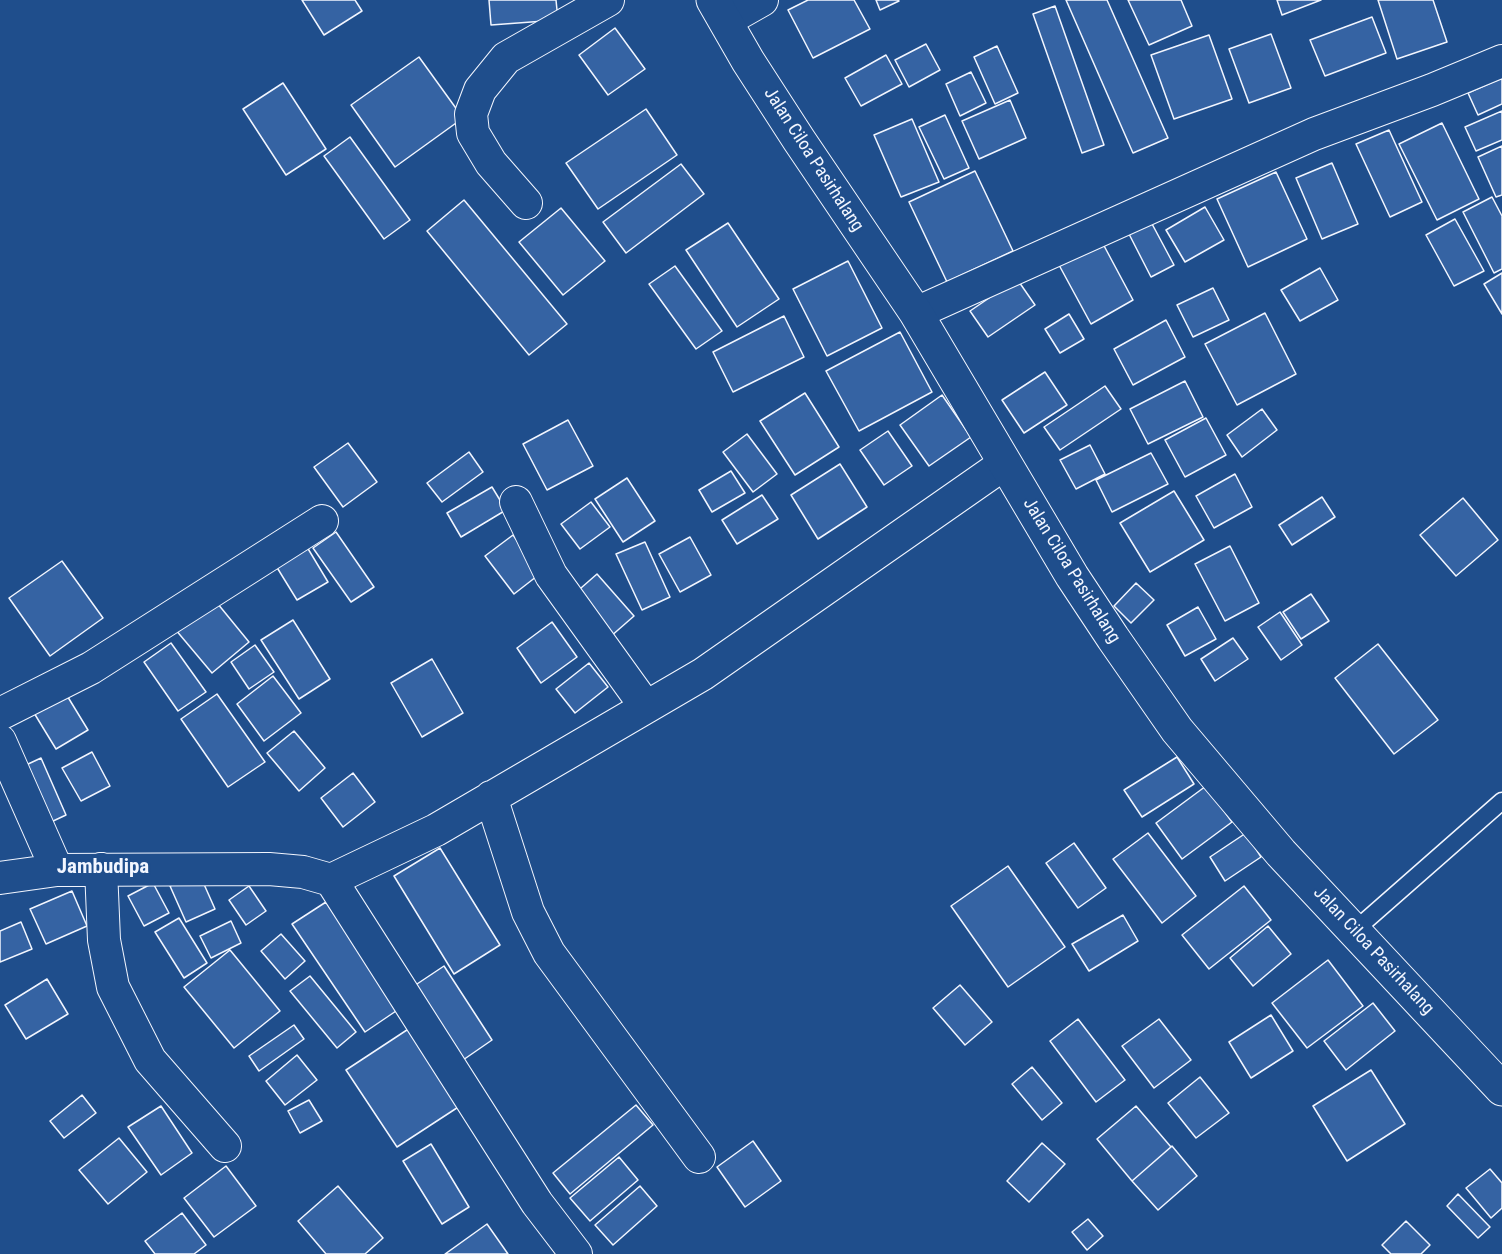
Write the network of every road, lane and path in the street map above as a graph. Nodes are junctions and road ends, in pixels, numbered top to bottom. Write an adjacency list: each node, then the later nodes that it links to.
1 (608, 0): 5 (street)
2 (762, 0): 3 (street)
3 (719, 10): 6 (main road, Jalan Ciloa Pasirhalang)
4 (1502, 61): 6 (street)
5 (526, 202)
6 (916, 313): 7 (main road, Jalan Ciloa Pasirhalang)
7 (1004, 464): 10 (street); 19 (main road, Jalan Ciloa Pasirhalang)
8 (516, 502): 10 (street)
9 (322, 521): 11 (street)
10 (646, 707): 13 (street)
11 (0, 714)
12 (0, 741): 16 (street)
13 (491, 797): 18 (street); 22 (street)
14 (1502, 801): 19 (lane)
15 (101, 869): 16 (street); 18 (street); 21 (street)
16 (57, 870): 17 (street)
17 (0, 878)
18 (331, 880): 23 (street)
19 (1354, 931): 20 (main road, Jalan Ciloa Pasirhalang)
20 (1502, 1089)
21 (225, 1146)
22 (699, 1157)
23 (576, 1254)

